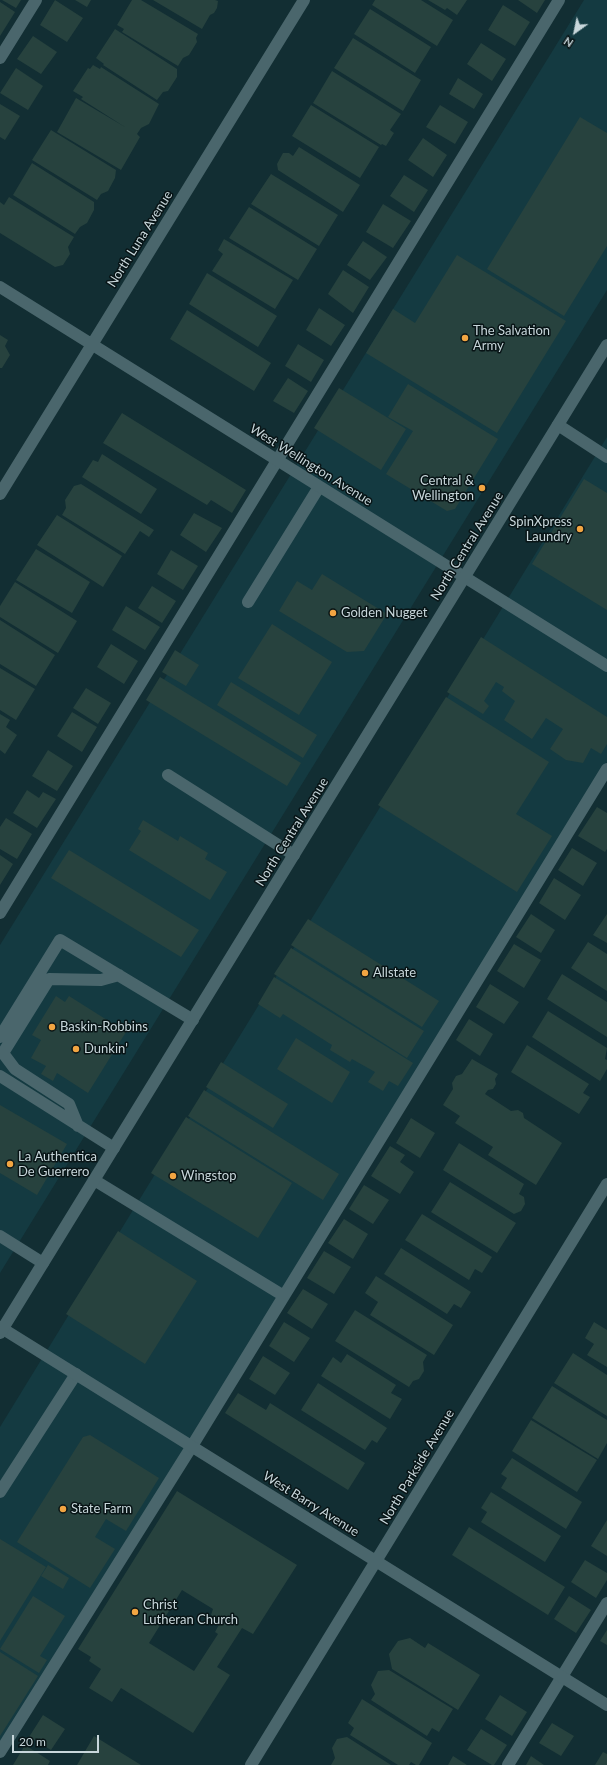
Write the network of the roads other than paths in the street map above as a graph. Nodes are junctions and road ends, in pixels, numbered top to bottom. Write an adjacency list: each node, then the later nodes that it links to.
1 (36, 0): 4 (street)
2 (304, 0): 6 (street, North Luna Avenue)
3 (560, 0): 10 (street)
4 (0, 58)
5 (0, 287): 6 (street, West Wellington Avenue)
6 (92, 345): 10 (street, West Wellington Avenue); 12 (street, North Luna Avenue)
7 (607, 345): 8 (street, North Central Avenue)
8 (558, 425): 9 (street); 13 (street, North Central Avenue)
9 (607, 457)
10 (276, 460): 11 (street, West Wellington Avenue); 19 (street)
11 (319, 487): 13 (street, West Wellington Avenue); 14 (street)
12 (0, 494)
13 (464, 577): 15 (street, West Wellington Avenue); 18 (street, North Central Avenue)
14 (248, 602)
15 (607, 666)
16 (607, 769): 30 (street)
17 (168, 775): 18 (street)
18 (294, 855): 21 (street, North Central Avenue)
19 (0, 913)
20 (119, 975): 21 (street); 22 (street); 24 (street)
21 (193, 1020): 25 (street, North Central Avenue)
22 (0, 1037)
23 (0, 1076): 24 (street)
24 (78, 1126): 25 (street)
25 (114, 1148): 26 (street, North Central Avenue)
26 (94, 1180): 29 (street, North Central Avenue); 30 (street)
27 (607, 1184): 35 (street, North Parkside Avenue)
28 (0, 1236): 29 (street)
29 (43, 1263): 31 (street, North Central Avenue)
30 (284, 1296): 33 (street)
31 (1, 1330): 32 (street, West Barry Avenue)
32 (76, 1374): 33 (street, West Barry Avenue); 34 (street)
33 (192, 1446): 35 (street, West Barry Avenue); 39 (street)
34 (0, 1492)
35 (376, 1561): 37 (street, West Barry Avenue); 40 (street, North Parkside Avenue)
36 (607, 1603): 37 (street)
37 (561, 1677): 38 (street, West Barry Avenue); 41 (street)
38 (607, 1706)
39 (0, 1752)
40 (251, 1765)
41 (508, 1765)

